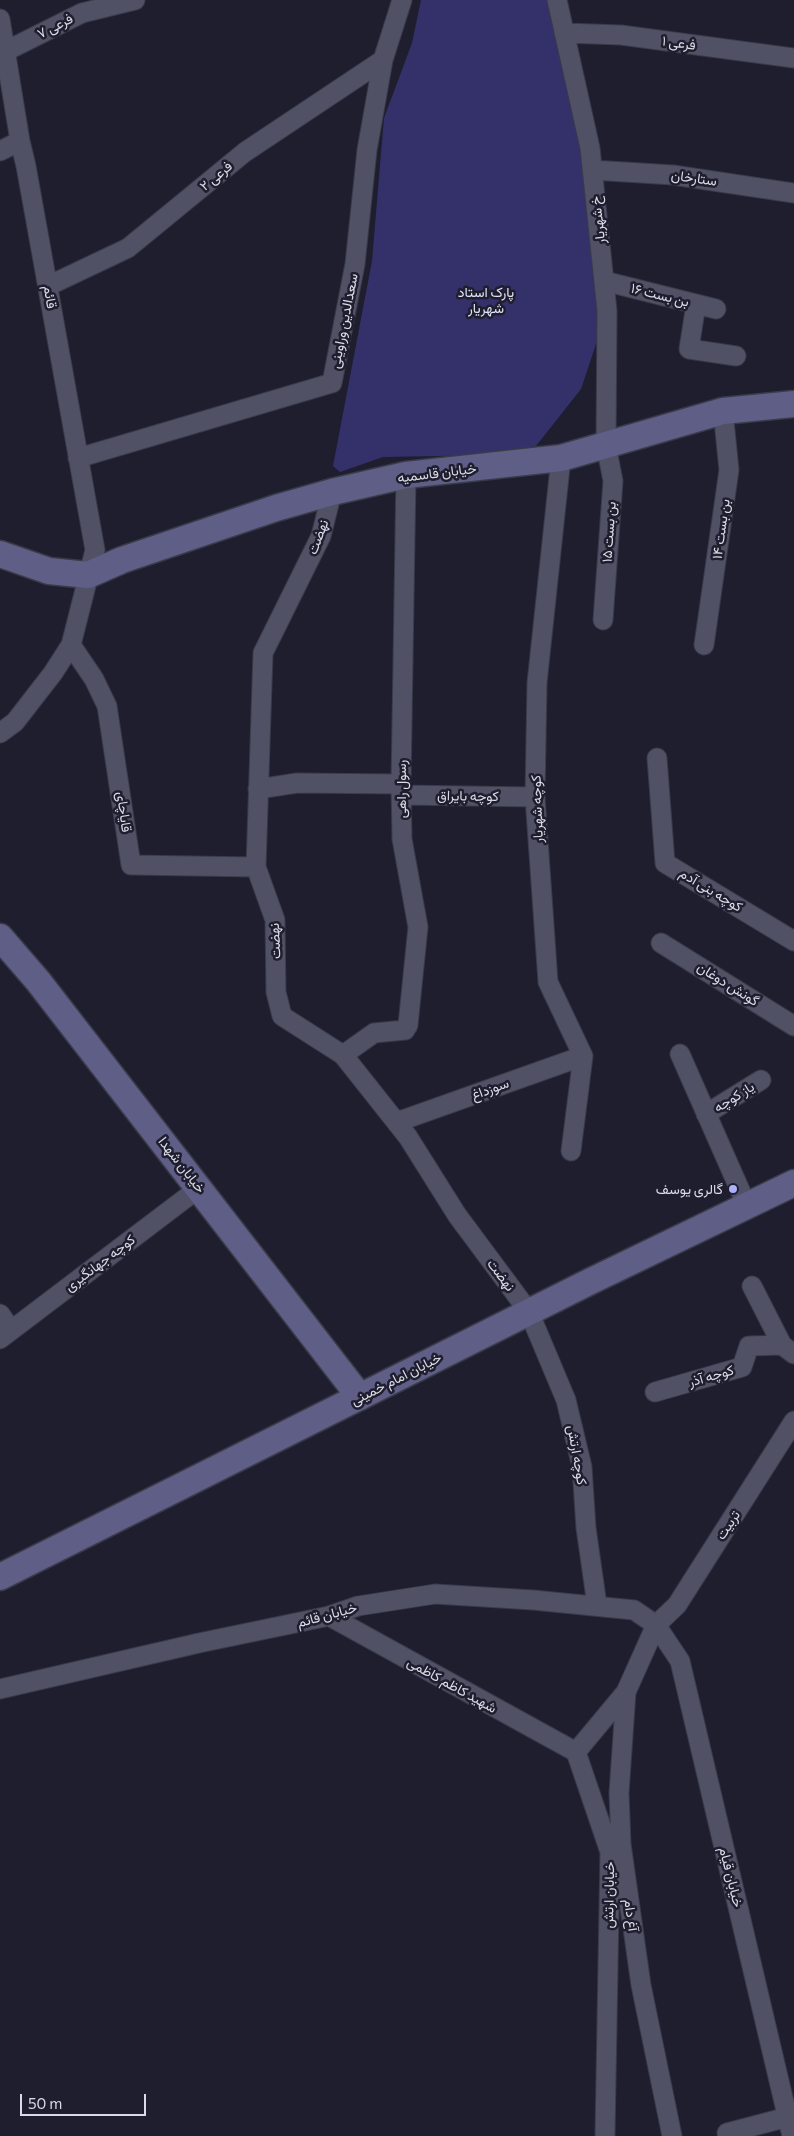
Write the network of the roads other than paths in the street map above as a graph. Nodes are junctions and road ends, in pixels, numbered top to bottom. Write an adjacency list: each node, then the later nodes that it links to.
1 (136, 0): 6 (street, فرعی ۷)
2 (402, 0): 8 (street, سعدالدین وراوینی)
3 (557, 0): 5 (street, خ شهریار)
4 (0, 19): 6 (street, قائم)
5 (564, 33): 7 (street, فرعی ۱); 11 (street, خ شهریار)
6 (6, 51): 9 (street, قائم)
7 (794, 58)
8 (383, 60): 14 (street, فرعی ۲); 21 (street, سعدالدین وراوینی)
9 (20, 141): 10 (street); 14 (street, قائم)
10 (0, 151)
11 (592, 170): 12 (street, ستارخان); 13 (street, خ شهریار)
12 (794, 193)
13 (604, 282): 15 (street, بن بست ۱۶); 20 (street, خ شهریار)
14 (48, 286): 21 (street, قائم)
15 (696, 304): 16 (street, بن بست ۱۶); 17 (street)
16 (716, 309)
17 (736, 356)
18 (794, 404): 19 (street, خیابان قاسمیه)
19 (723, 412): 20 (street, خیابان قاسمیه); 29 (street, بن بست ۱۴)
20 (606, 444): 22 (street, خیابان قاسمیه); 27 (street, بن بست ۱۵)
21 (78, 458): 26 (street, قائم)
22 (561, 458): 23 (street, خیابان قاسمیه); 34 (street, کوچه شهریار)
23 (406, 475): 24 (street, خیابان قاسمیه); 33 (street, رسول راهی)
24 (332, 492): 26 (street, خیابان قاسمیه); 32 (street, نهضت)
25 (0, 554): 26 (street)
26 (88, 575): 28 (street, قائم)
27 (603, 620)
28 (71, 645): 30 (street, قائم); 35 (street, قایاچای)
29 (704, 645)
30 (0, 733)
31 (657, 758): 37 (street, کوچه بنی آدم)
32 (258, 789): 33 (street, کوچه بایراق); 35 (street, نهضت)
33 (401, 789): 34 (street, کوچه بایراق); 41 (street, رسول راهی)
34 (535, 797): 42 (street, کوچه شهریار)
35 (256, 867): 41 (street, نهضت)
36 (0, 937): 48 (street, خیابان شهدا)
37 (794, 941)
38 (661, 943): 39 (street, گونش دوغان)
39 (794, 1026)
40 (680, 1054): 44 (street)
41 (343, 1055): 45 (street, نهضت)
42 (583, 1056): 45 (street, سوزداغ); 46 (street)
43 (761, 1080): 44 (street, یاز کوچه)
44 (706, 1114): 49 (street)
45 (397, 1122): 51 (street, نهضت)
46 (571, 1151)
47 (794, 1183): 49 (street, خیابان امام خمینی)
48 (199, 1188): 53 (street, کوچه جهانگیری); 56 (street, خیابان شهدا)
49 (747, 1206): 51 (street, خیابان امام خمینی)
50 (752, 1286): 54 (street)
51 (529, 1312): 56 (street, خیابان امام خمینی); 59 (street, کوچه ارتش)
52 (0, 1314): 53 (street)
53 (6, 1334)
54 (788, 1349): 55 (street, کوچه آذر)
55 (655, 1392)
56 (360, 1397): 58 (street, خیابان امام خمینی)
57 (794, 1421): 61 (street, تربیت)
58 (0, 1577)
59 (597, 1605): 60 (street, خیابان قائم); 61 (street, خیابان قائم)
60 (329, 1616): 62 (street, خیابان قائم); 64 (street, شهید کاظم کاظمی)
61 (656, 1625): 63 (street); 65 (street, خیابان قیام)
62 (0, 1689)
63 (626, 1692): 64 (street); 68 (street, آغ دام)
64 (576, 1752): 67 (street, خیابان ارتش)
65 (788, 2117): 66 (street); 69 (street, خیابان قیام)
66 (728, 2133)
67 (605, 2136)
68 (672, 2136)
69 (792, 2136)

